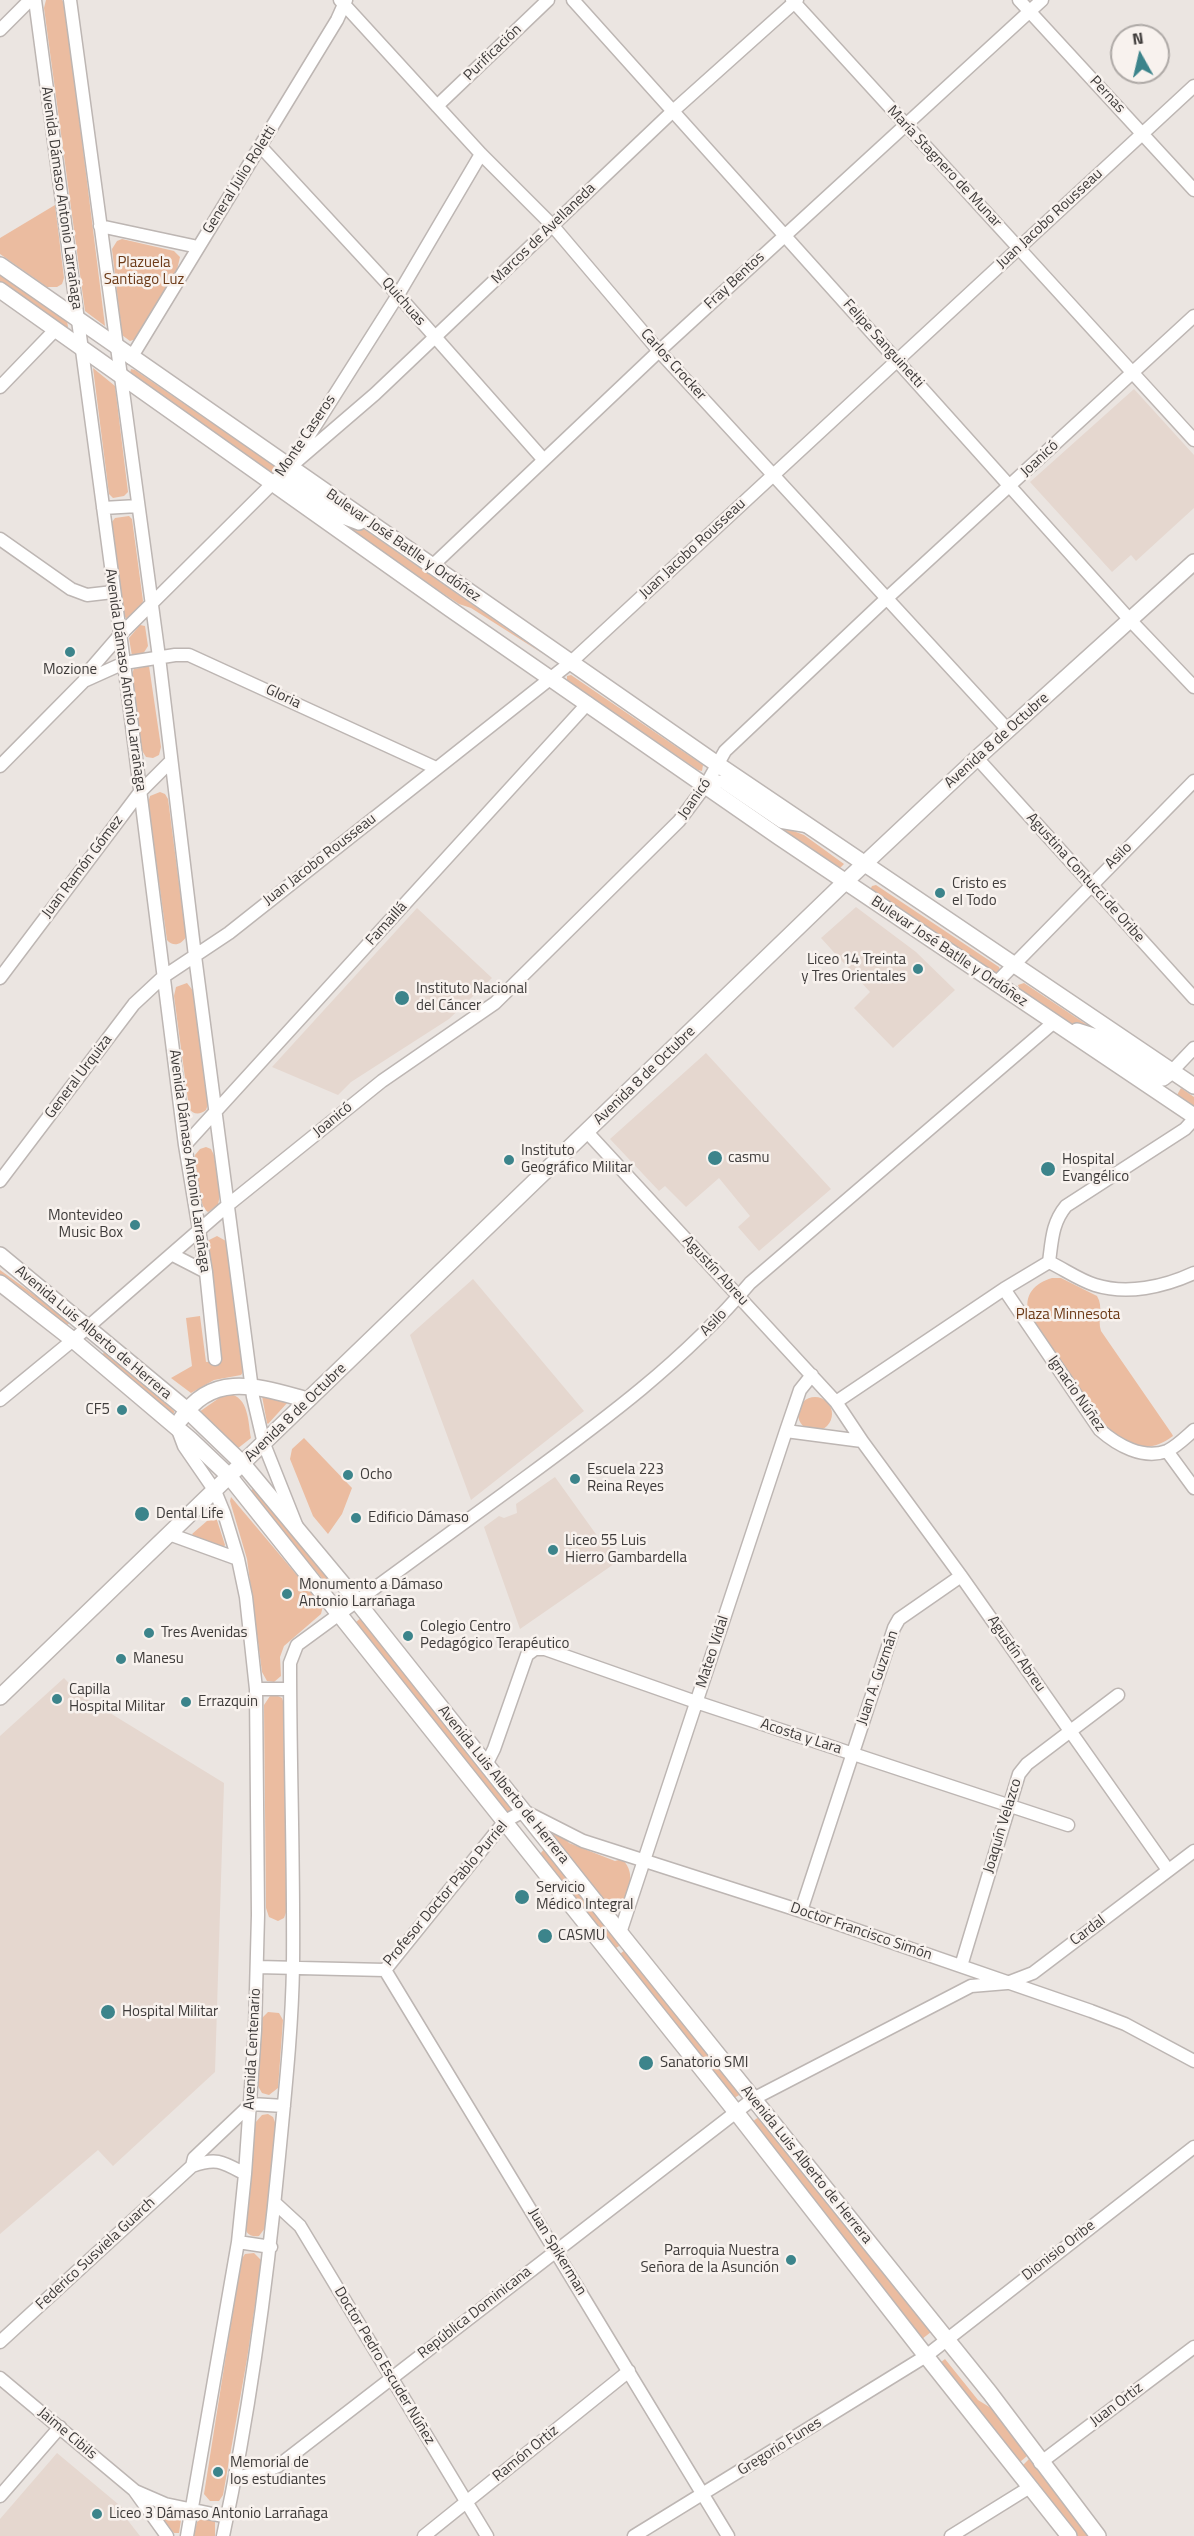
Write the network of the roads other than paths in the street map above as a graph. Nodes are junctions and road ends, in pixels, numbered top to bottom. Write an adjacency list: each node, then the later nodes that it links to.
1 (30, 0): 11 (street)
2 (35, 0): 29 (street, Avenida Dámaso Antonio Larrañaga)
3 (70, 0): 21 (street)
4 (548, 0): 13 (street, Purificación)
5 (573, 0): 14 (street, Felipe Sanguinetti)
6 (1019, 0): 10 (street, Pernas)
7 (1042, 0): 10 (street, Fray Bentos)
8 (795, 1): 14 (street, Marcos de Avellaneda); 15 (street, María Stagnero de Munar)
9 (343, 2): 13 (street, Carlos Crocker); 17 (street, General Julio Roletti)
10 (1030, 12): 15 (street, Fray Bentos); 16 (street, Pernas)
11 (0, 30)
12 (1194, 86): 16 (street, Juan Jacobo Rousseau)
13 (437, 106): 18 (street, Carlos Crocker)
14 (673, 111): 20 (street, Marcos de Avellaneda); 22 (street, Felipe Sanguinetti)
15 (904, 124): 22 (street, Fray Bentos); 24 (street, María Stagnero de Munar)
16 (1143, 133): 19 (street, Pernas); 24 (street, Juan Jacobo Rousseau)
17 (261, 147): 23 (street, General Julio Roletti); 27 (street, Quichuas)
18 (481, 154): 20 (street, Carlos Crocker); 27 (street, Monte Caseros)
19 (1194, 190)
20 (552, 225): 31 (street, Marcos de Avellaneda); 34 (street, Carlos Crocker)
21 (100, 226): 23 (street); 33 (street)
22 (784, 236): 34 (street, Fray Bentos); 36 (street, Felipe Sanguinetti)
23 (198, 247): 35 (street, General Julio Roletti)
24 (1018, 248): 36 (street, Juan Jacobo Rousseau); 37 (street, María Stagnero de Munar)
25 (0, 265): 29 (main road, Bulevar José Batlle y Ordóñez)
26 (0, 290): 30 (main road, Bulevar José Batlle y Ordóñez)
27 (398, 295): 31 (street, Quichuas); 42 (street, Monte Caseros)
28 (1194, 316): 37 (street, Joanicó)
29 (77, 319): 32 (street, Avenida Dámaso Antonio Larrañaga); 33 (main road, Bulevar José Batlle y Ordóñez)
30 (56, 329): 32 (main road, Bulevar José Batlle y Ordóñez); 39 (street)
31 (435, 338): 41 (street, Quichuas); 42 (street, Marcos de Avellaneda)
32 (81, 347): 38 (main road, Bulevar José Batlle y Ordóñez); 47 (street, Avenida Dámaso Antonio Larrañaga)
33 (117, 349): 35 (main road, Bulevar José Batlle y Ordóñez); 38 (street)
34 (659, 351): 41 (street, Fray Bentos); 43 (street, Carlos Crocker)
35 (131, 358): 42 (main road, Bulevar José Batlle y Ordóñez)
36 (898, 359): 43 (street, Juan Jacobo Rousseau); 45 (street, Felipe Sanguinetti)
37 (1133, 373): 40 (street, María Stagnero de Munar); 45 (street, Joanicó)
38 (121, 375): 44 (main road, Bulevar José Batlle y Ordóñez); 46 (street)
39 (0, 387)
40 (1194, 440)
41 (543, 459): 51 (street, Fray Bentos)
42 (289, 467): 44 (street, Monte Caseros); 48 (main road, Bulevar José Batlle y Ordóñez)
43 (773, 476): 53 (street, Carlos Crocker); 60 (street, Juan Jacobo Rousseau)
44 (273, 484): 48 (main road); 54 (street, Monte Caseros); 55 (main road, Bulevar José Batlle y Ordóñez)
45 (1011, 485): 53 (street, Joanicó); 56 (street, Felipe Sanguinetti)
46 (138, 506): 47 (street); 54 (street)
47 (103, 508): 52 (street, Avenida Dámaso Antonio Larrañaga)
48 (371, 524): 51 (main road, Bulevar José Batlle y Ordóñez)
49 (0, 539): 52 (street)
50 (1194, 562): 56 (main road, Avenida 8 de Octubre)
51 (431, 567): 60 (main road, Bulevar José Batlle y Ordóñez)
52 (113, 592): 57 (street, Avenida Dámaso Antonio Larrañaga)
53 (886, 599): 65 (street, Carlos Crocker); 68 (street, Joanicó)
54 (151, 605): 57 (street, Monte Caseros); 58 (street)
55 (450, 609): 60 (main road); 61 (main road, Bulevar José Batlle y Ordóñez)
56 (1131, 620): 63 (street, Felipe Sanguinetti); 65 (main road, Avenida 8 de Octubre)
57 (120, 635): 59 (street, Avenida Dámaso Antonio Larrañaga); 62 (street, Monte Caseros)
58 (159, 657): 59 (street, Gloria); 67 (street); 70 (street, Gloria)
59 (124, 663): 62 (street, Monte Caseros); 73 (street, Avenida Dámaso Antonio Larrañaga)
60 (570, 663): 61 (street, Juan Jacobo Rousseau); 68 (main road, Bulevar José Batlle y Ordóñez)
61 (552, 678): 64 (main road, Bulevar José Batlle y Ordóñez); 70 (street, Juan Jacobo Rousseau)
62 (84, 681): 69 (street, Monte Caseros)
63 (1194, 687)
64 (588, 703): 72 (main road, Bulevar José Batlle y Ordóñez); 88 (street, Famaillá)
65 (1008, 730): 66 (main road, Avenida 8 de Octubre)
66 (977, 758): 75 (main road, Avenida 8 de Octubre); 77 (street, Agustina Contucci de Oribe)
67 (171, 761): 73 (street, Juan Ramón Gómez); 78 (street)
68 (717, 764): 72 (street, Joanicó); 74 (main road, Bulevar José Batlle y Ordóñez)
69 (0, 766)
70 (436, 768): 78 (street, Juan Jacobo Rousseau)
71 (1194, 781): 77 (street, Asilo)
72 (706, 785): 74 (street, Bulevar José Batlle y Ordóñez); 76 (main road, Bulevar José Batlle y Ordóñez); 93 (street, Joanicó)
73 (140, 792): 80 (street, Avenida Dámaso Antonio Larrañaga); 81 (street, Juan Ramón Gómez)
74 (806, 826): 75 (main road, Bulevar José Batlle y Ordóñez)
75 (864, 864): 76 (main road, Avenida 8 de Octubre); 79 (main road, Bulevar José Batlle y Ordóñez)
76 (845, 882): 82 (main road, Bulevar José Batlle y Ordóñez); 90 (main road, Avenida 8 de Octubre)
77 (1090, 885): 79 (street, Asilo); 83 (street, Agustina Contucci de Oribe)
78 (195, 956): 80 (street, Juan Jacobo Rousseau); 88 (street)
79 (1013, 965): 82 (street, Asilo); 86 (main road, Bulevar José Batlle y Ordóñez)
80 (163, 977): 91 (street, Avenida Dámaso Antonio Larrañaga); 92 (street, General Urquiza)
81 (0, 978)
82 (995, 984): 84 (main road, Bulevar José Batlle y Ordóñez)
83 (1194, 998)
84 (1057, 1026): 86 (main road); 89 (main road, Bulevar José Batlle y Ordóñez); 102 (street, Asilo)
85 (1194, 1048): 86 (street)
86 (1172, 1071): 87 (main road, Bulevar José Batlle y Ordóñez)
87 (1194, 1086)
88 (215, 1112): 91 (street, Famaillá); 93 (street)
89 (1194, 1117): 97 (street)
90 (587, 1132): 102 (street, Agustín Abreu); 109 (main road, Avenida 8 de Octubre)
91 (185, 1145): 94 (street, Avenida Dámaso Antonio Larrañaga)
92 (0, 1181)
93 (228, 1205): 94 (street, Joanicó); 107 (street)
94 (200, 1231): 96 (street, Joanicó); 98 (street, Avenida Dámaso Antonio Larrañaga)
95 (0, 1255): 103 (main road, Avenida Luis Alberto de Herrera)
96 (173, 1255): 98 (street); 103 (street, Joanicó)
97 (1049, 1262): 99 (street); 101 (street)
98 (206, 1272): 105 (street, Avenida Dámaso Antonio Larrañaga)
99 (1194, 1273)
100 (0, 1283): 104 (main road, Avenida Luis Alberto de Herrera)
101 (1004, 1289): 110 (street); 117 (street, Ignacio Núñez)
102 (738, 1296): 106 (street, Agustín Abreu); 126 (street, Asilo)
103 (89, 1327): 104 (street, Joanicó); 111 (main road, Avenida Luis Alberto de Herrera)
104 (73, 1340): 108 (street, Joanicó); 112 (main road, Avenida Luis Alberto de Herrera)
105 (215, 1359)
106 (812, 1375): 110 (street, Agustín Abreu); 114 (street, Mateo Vidal)
107 (251, 1386): 109 (main road); 111 (main road); 116 (street)
108 (0, 1400)
109 (308, 1400): 116 (main road, Avenida 8 de Octubre)
110 (836, 1402): 115 (street, Agustín Abreu)
111 (187, 1410): 112 (main road, Avenida Luis Alberto de Herrera); 118 (main road, Avenida Luis Alberto de Herrera)
112 (178, 1430): 119 (main road, Avenida Luis Alberto de Herrera); 121 (street, Avenida Luis Alberto de Herrera)
113 (1194, 1430): 117 (street)
114 (786, 1431): 115 (street); 132 (street, Mateo Vidal)
115 (862, 1441): 125 (street, Agustín Abreu)
116 (264, 1444): 118 (main road, Avenida 8 de Octubre); 122 (street)
117 (1167, 1450): 120 (street)
118 (243, 1464): 119 (main road, Avenida 8 de Octubre); 122 (main road, Avenida Luis Alberto de Herrera)
119 (229, 1476): 121 (main road, Avenida 8 de Octubre); 127 (main road, Avenida Luis Alberto de Herrera)
120 (1194, 1488)
121 (215, 1491): 123 (main road, Avenida 8 de Octubre); 124 (street, Avenida Centenario)
122 (299, 1531): 126 (main road, Avenida Luis Alberto de Herrera)
123 (169, 1534): 124 (street); 128 (main road, Avenida 8 de Octubre)
124 (238, 1559): 129 (street, Avenida Centenario)
125 (962, 1576): 133 (street, Agustín Abreu); 134 (street, Juan A. Guzmán)
126 (356, 1601): 127 (street); 135 (main road, Avenida Luis Alberto de Herrera)
127 (340, 1613): 130 (street); 138 (main road, Avenida Luis Alberto de Herrera)
128 (3, 1689)
129 (256, 1689): 130 (street); 146 (street, Avenida Centenario)
130 (291, 1689): 147 (street)
131 (1119, 1695): 133 (street, Joaquín Velazco)
132 (696, 1702): 134 (street, Acosta y Lara); 135 (street, Acosta y Lara); 141 (street, Mateo Vidal)
133 (1070, 1731): 136 (street, Joaquín Velazco); 142 (street, Agustín Abreu)
134 (853, 1754): 136 (street, Acosta y Lara); 143 (street, Juan A. Guzmán)
135 (486, 1764): 137 (main road, Avenida Luis Alberto de Herrera)
136 (1009, 1806): 139 (street, Acosta y Lara); 145 (street, Joaquín Velazco)
137 (524, 1811): 138 (street, Profesor Doctor Pablo Purriel); 141 (street, Doctor Francisco Simón); 144 (main road, Avenida Luis Alberto de Herrera)
138 (505, 1821): 148 (street, Profesor Doctor Pablo Purriel); 155 (main road, Avenida Luis Alberto de Herrera)
139 (1068, 1825)
140 (1194, 1851): 142 (street, Cardal)
141 (644, 1860): 143 (street, Doctor Francisco Simón); 144 (street, Mateo Vidal)
142 (1168, 1870): 149 (street, Cardal)
143 (801, 1911): 145 (street, Doctor Francisco Simón)
144 (620, 1933): 152 (main road, Avenida Luis Alberto de Herrera)
145 (961, 1966): 149 (street, Doctor Francisco Simón); 150 (street)
146 (257, 1967): 147 (street, Profesor Doctor Pablo Purriel); 153 (street, Avenida Centenario)
147 (293, 1968): 148 (street, Profesor Doctor Pablo Purriel); 154 (street)
148 (385, 1970): 162 (street, Juan Spikerman)
149 (1007, 1983): 150 (street, Cardal); 151 (street, Doctor Francisco Simón)
150 (971, 1986): 152 (street, Cardal)
151 (1194, 2061)
152 (753, 2099): 155 (street, Cardal); 163 (main road, Avenida Luis Alberto de Herrera)
153 (251, 2104): 154 (street); 157 (street, Federico Susviela Guarch); 158 (street, Avenida Centenario)
154 (284, 2106): 159 (street)
155 (736, 2112): 162 (street, República Dominicana); 166 (main road, Avenida Luis Alberto de Herrera)
156 (1194, 2147): 163 (street, Dionisio Oribe)
157 (192, 2166): 158 (street); 164 (street, Federico Susviela Guarch)
158 (245, 2174): 160 (street, Avenida Centenario)
159 (275, 2203): 161 (street); 169 (street, Doctor Pedro Escuder Núñez)
160 (237, 2242): 161 (street); 178 (street, Avenida Centenario)
161 (271, 2247): 172 (street)
162 (556, 2250): 167 (street, Juan Spikerman); 169 (street, República Dominicana)
163 (946, 2339): 166 (street, Dionisio Oribe); 171 (main road, Avenida Luis Alberto de Herrera)
164 (0, 2342)
165 (1194, 2347): 171 (street, Juan Ortiz)
166 (926, 2356): 173 (main road, Avenida Luis Alberto de Herrera); 175 (street, Gregorio Funes)
167 (629, 2371): 175 (street, Juan Spikerman); 177 (street, Ramón Ortiz)
168 (0, 2378): 170 (street, Jaime Cibils)
169 (390, 2378): 172 (street, República Dominicana); 177 (street, Doctor Pedro Escuder Núñez)
170 (60, 2427): 174 (street, Jaime Cibils); 176 (street)
171 (1040, 2463): 189 (main road, Avenida Luis Alberto de Herrera)
172 (235, 2478): 179 (street)
173 (1030, 2487): 187 (street); 188 (main road, Avenida Luis Alberto de Herrera)
174 (134, 2490): 178 (street, Jaime Cibils); 180 (street, Jaime Cibils)
175 (702, 2495): 185 (street, Gregorio Funes); 186 (street, Juan Spikerman)
176 (0, 2496)
177 (466, 2502): 183 (street, Ramón Ortiz); 184 (street, Doctor Pedro Escuder Núñez)
178 (193, 2509): 179 (street, Jaime Cibils); 181 (street, Avenida Centenario)
179 (227, 2517): 182 (street)
180 (167, 2536)
181 (187, 2536)
182 (223, 2536)
183 (424, 2536)
184 (487, 2536)
185 (634, 2536)
186 (728, 2536)
187 (951, 2536)
188 (1069, 2536)
189 (1098, 2536)

